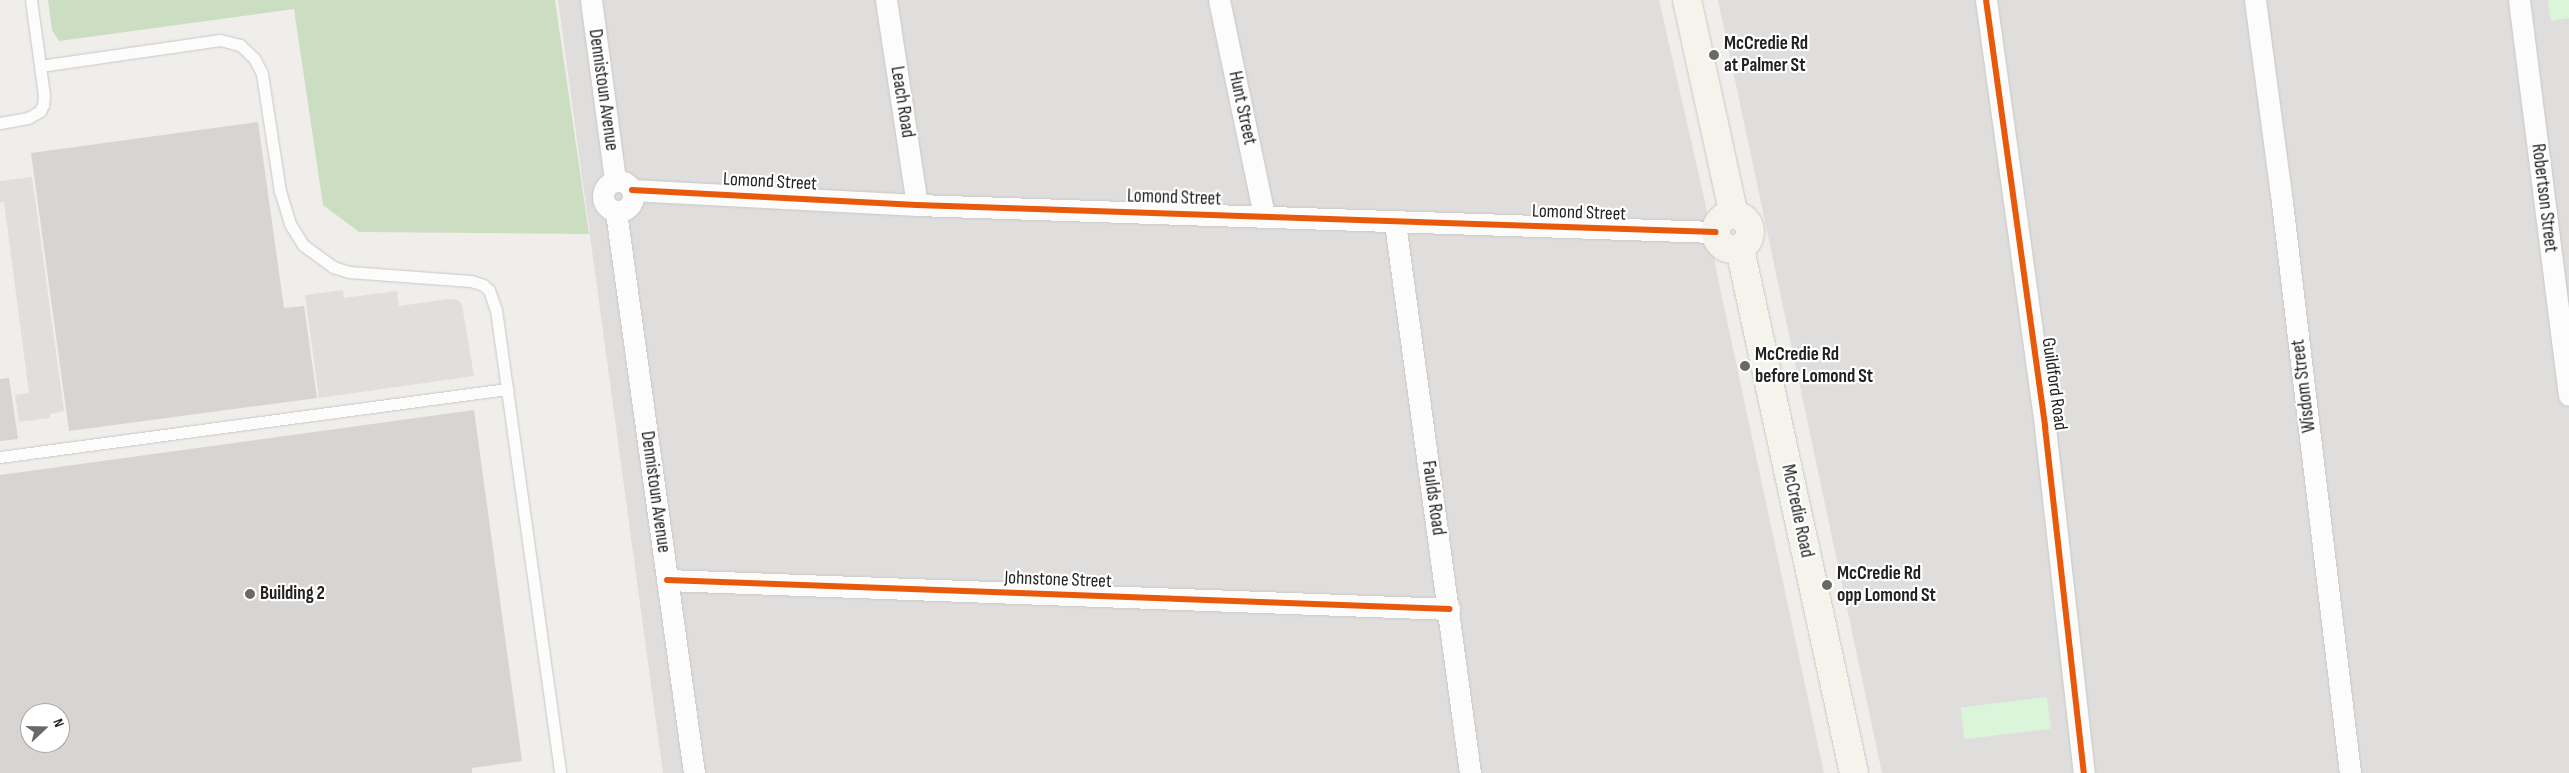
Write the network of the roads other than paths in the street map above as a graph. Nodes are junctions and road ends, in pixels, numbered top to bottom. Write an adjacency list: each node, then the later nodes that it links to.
1 (31, 0): 9 (lane)
2 (591, 0): 11 (street, Dennistoun Avenue)
3 (886, 0): 12 (street, Leach Road)
4 (1219, 0): 13 (street, Hunt Street)
5 (1686, 0): 15 (main road)
6 (1986, 0): 25 (street, Guildford Road)
7 (2255, 0): 26 (street, Wisdom Street)
8 (2519, 0): 17 (street, Robertson Street)
9 (40, 66): 10 (lane); 16 (lane)
10 (0, 123)
11 (624, 185): 12 (street, Lomond Street); 19 (street, Dennistoun Avenue)
12 (917, 205): 13 (street, Lomond Street)
13 (1264, 215): 14 (street, Lomond Street)
14 (1395, 223): 15 (street, Lomond Street); 20 (street, Faulds Road)
15 (1725, 224): 24 (main road, McCredie Road)
16 (507, 388): 18 (lane); 21 (lane)
17 (2569, 396)
18 (0, 457)
19 (667, 580): 20 (street, Johnstone Street); 22 (street, Dennistoun Avenue)
20 (1449, 609): 23 (street, Faulds Road)
21 (560, 773)
22 (694, 773)
23 (1470, 773)
24 (1854, 773)
25 (2084, 773)
26 (2350, 773)

